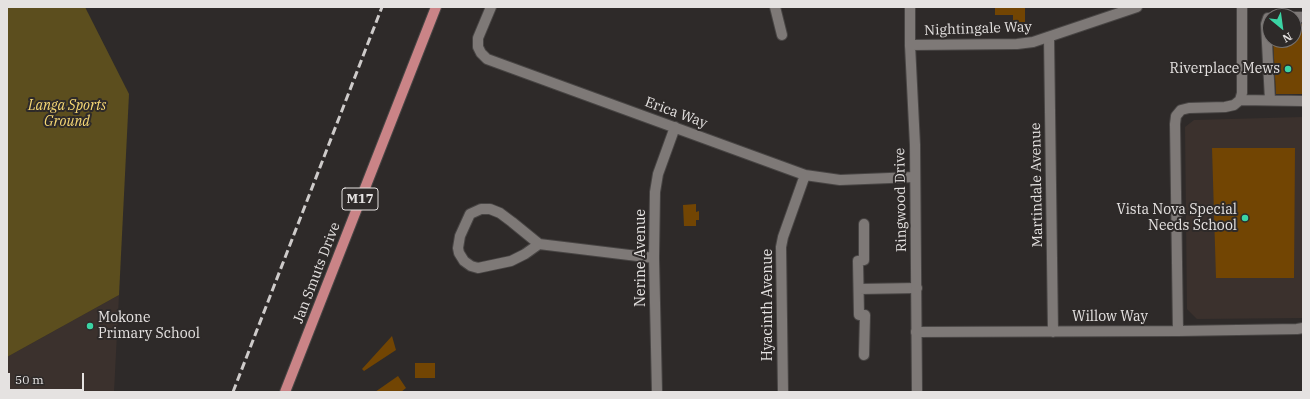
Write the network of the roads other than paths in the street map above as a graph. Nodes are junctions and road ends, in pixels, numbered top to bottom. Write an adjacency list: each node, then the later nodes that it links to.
1 (436, 7): 27 (main road, Jan Smuts Drive / M17)
2 (491, 7): 14 (street, Erica Way)
3 (775, 7): 7 (street)
4 (910, 7): 9 (street, Ringwood Drive)
5 (1137, 7): 8 (street, Nightingale Way)
6 (1242, 7): 11 (street)
7 (782, 35)
8 (1049, 37): 9 (street, Nightingale Way); 25 (street, Martindale Avenue)
9 (910, 45): 16 (street, Ringwood Drive)
10 (1267, 48): 12 (street)
11 (1240, 100): 12 (street); 23 (street)
12 (1270, 100): 13 (street)
13 (1303, 101)
14 (675, 127): 15 (street, Erica Way); 19 (street, Nerine Avenue)
15 (805, 175): 16 (street, Erica Way); 29 (street, Hyacinth Avenue)
16 (915, 177): 20 (street, Ringwood Drive)
17 (864, 224): 21 (street)
18 (539, 244): 18 (street); 19 (street)
19 (654, 258): 28 (street, Nerine Avenue)
20 (917, 288): 21 (street); 24 (street, Ringwood Drive)
21 (859, 289): 26 (street)
22 (1303, 328): 23 (street, Willow Way)
23 (1178, 331): 25 (street, Willow Way)
24 (916, 332): 25 (street, Willow Way); 30 (street, Ringwood Drive)
25 (1053, 332)
26 (864, 355)
27 (285, 392)
28 (657, 392)
29 (783, 392)
30 (917, 392)

